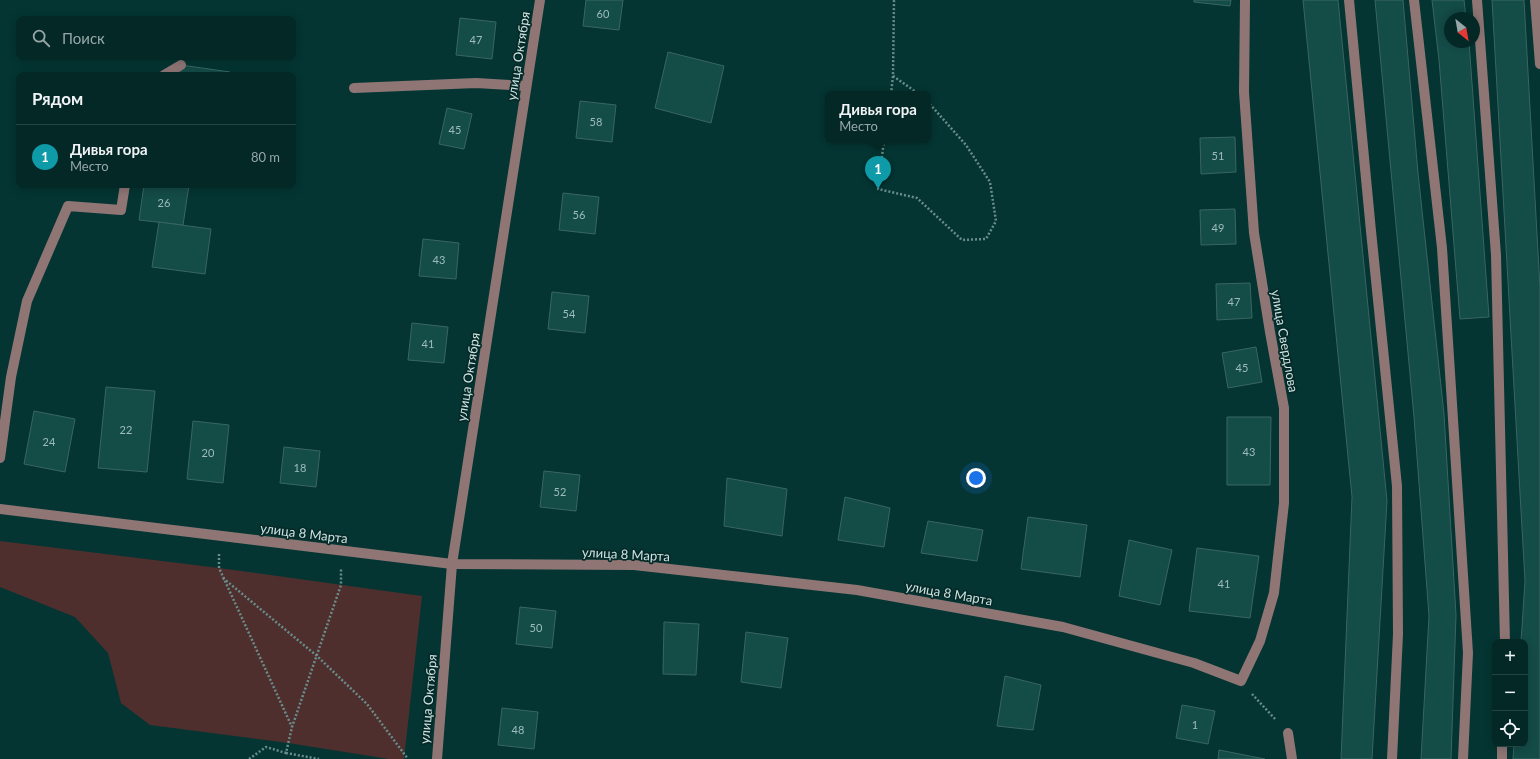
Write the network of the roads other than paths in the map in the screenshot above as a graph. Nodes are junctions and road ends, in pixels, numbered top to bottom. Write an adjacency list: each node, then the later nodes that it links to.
1 (540, 0): 10 (street, улица Октября)
2 (1245, 0): 17 (street, улица Свердлова)
3 (1349, 0): 22 (street)
4 (1414, 0): 23 (street)
5 (1477, 0): 16 (street)
6 (1535, 0): 7 (street)
7 (1540, 64)
8 (181, 65): 9 (street)
9 (169, 72)
10 (526, 86): 11 (street); 15 (street, улица Октября)
11 (354, 88)
12 (125, 188): 13 (street)
13 (0, 458)
14 (0, 509): 15 (street, улица 8 Марта)
15 (452, 564): 17 (street, улица 8 Марта); 20 (street, улица Октября)
16 (1505, 639)
17 (1241, 681)
18 (1288, 733): 21 (street)
19 (1502, 747): 24 (street)
20 (437, 759)
21 (1292, 759)
22 (1392, 759)
23 (1463, 759)
24 (1502, 759)

